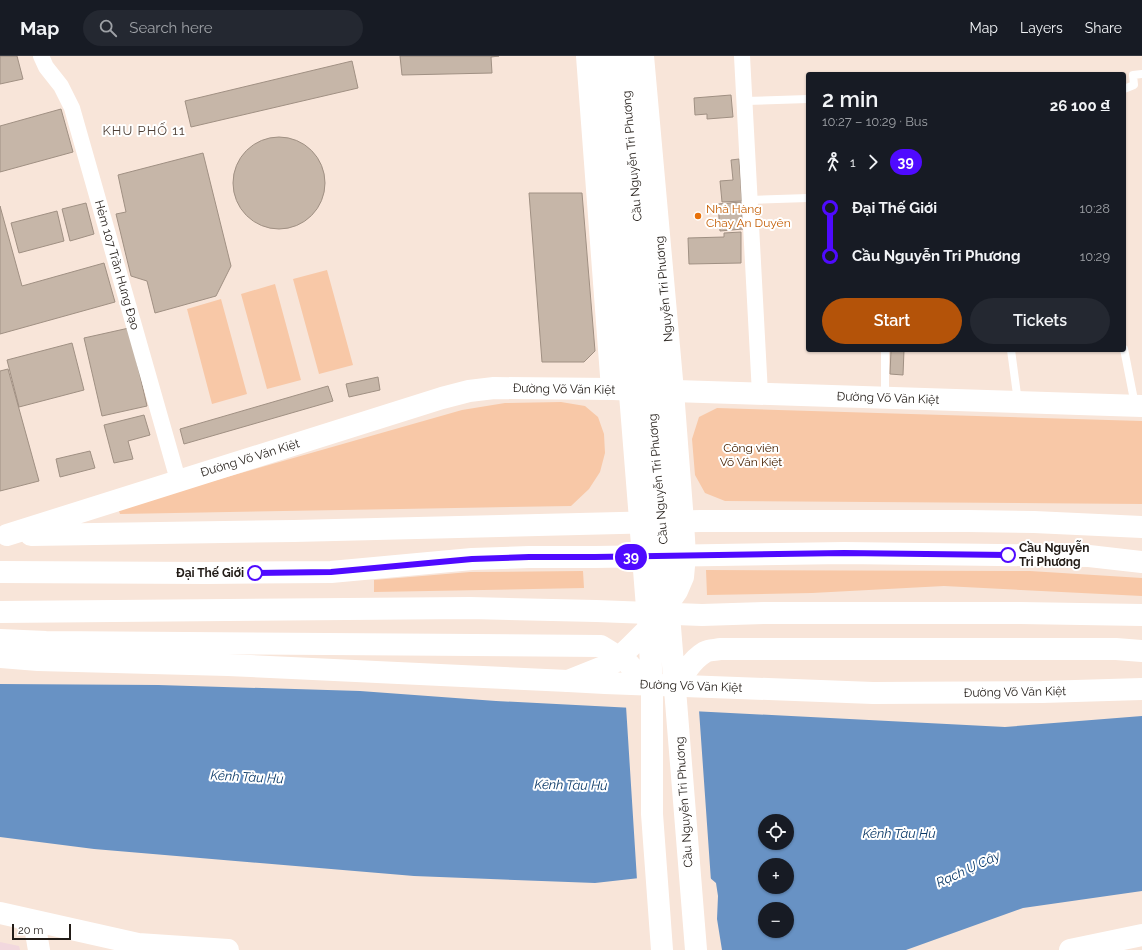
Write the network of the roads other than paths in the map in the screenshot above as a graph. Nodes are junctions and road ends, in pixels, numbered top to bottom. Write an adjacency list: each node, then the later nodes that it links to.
1 (41, 56): 24 (street, Hẻm 107 Trần Hưng Đạo)
2 (587, 56): 14 (main road)
3 (603, 56): 40 (main road, Cầu Nguyễn Tri Phương)
4 (624, 56): 39 (main road, Cầu Nguyễn Tri Phương)
5 (643, 56): 13 (main road, Nguyễn Tri Phương)
6 (742, 56): 10 (street)
7 (1142, 74): 8 (lane)
8 (1126, 88)
9 (806, 99): 10 (lane)
10 (744, 101): 12 (street)
11 (806, 198): 12 (lane)
12 (750, 200): 20 (street)
13 (669, 336): 14 (main road); 19 (main road, Nguyễn Tri Phương)
14 (609, 337): 18 (main road)
15 (885, 352): 21 (lane)
16 (1011, 352): 22 (lane)
17 (1125, 352): 23 (lane)
18 (612, 389): 19 (main road, Đường Võ Văn Kiệt); 24 (main road, Đường Võ Văn Kiệt)
19 (674, 391): 20 (main road, Đường Võ Văn Kiệt); 25 (main road, Nguyễn Tri Phương)
20 (760, 394): 21 (main road, Đường Võ Văn Kiệt)
21 (885, 398): 22 (main road, Đường Võ Văn Kiệt)
22 (1018, 402): 23 (main road, Đường Võ Văn Kiệt)
23 (1139, 406)
24 (178, 480): 27 (main road, Đường Võ Văn Kiệt)
25 (683, 522): 26 (main road, Đường Võ Văn Kiệt); 27 (main road, Đường Võ Văn Kiệt); 28 (main road, Nguyễn Tri Phương)
26 (1142, 527)
27 (4, 535)
28 (685, 556): 29 (main road); 30 (main road); 32 (main road, Nguyễn Tri Phương)
29 (1142, 562)
30 (0, 572)
31 (0, 612): 32 (main road)
32 (661, 614): 33 (main road); 37 (main road, Nguyễn Tri Phương)
33 (1142, 615)
34 (0, 640): 40 (main road)
35 (1142, 651): 39 (main road)
36 (0, 657): 37 (main road, Đường Võ Văn Kiệt)
37 (568, 681): 38 (main road, Đường Võ Văn Kiệt)
38 (1142, 689)
39 (676, 690): 47 (main road, Cầu Nguyễn Tri Phương)
40 (652, 691): 46 (main road, Cầu Nguyễn Tri Phương)
41 (0, 913): 42 (main road)
42 (34, 921): 44 (main road); 45 (main road)
43 (1142, 935): 48 (main road)
44 (39, 950)
45 (228, 950)
46 (662, 950)
47 (696, 950)
48 (1070, 950)

